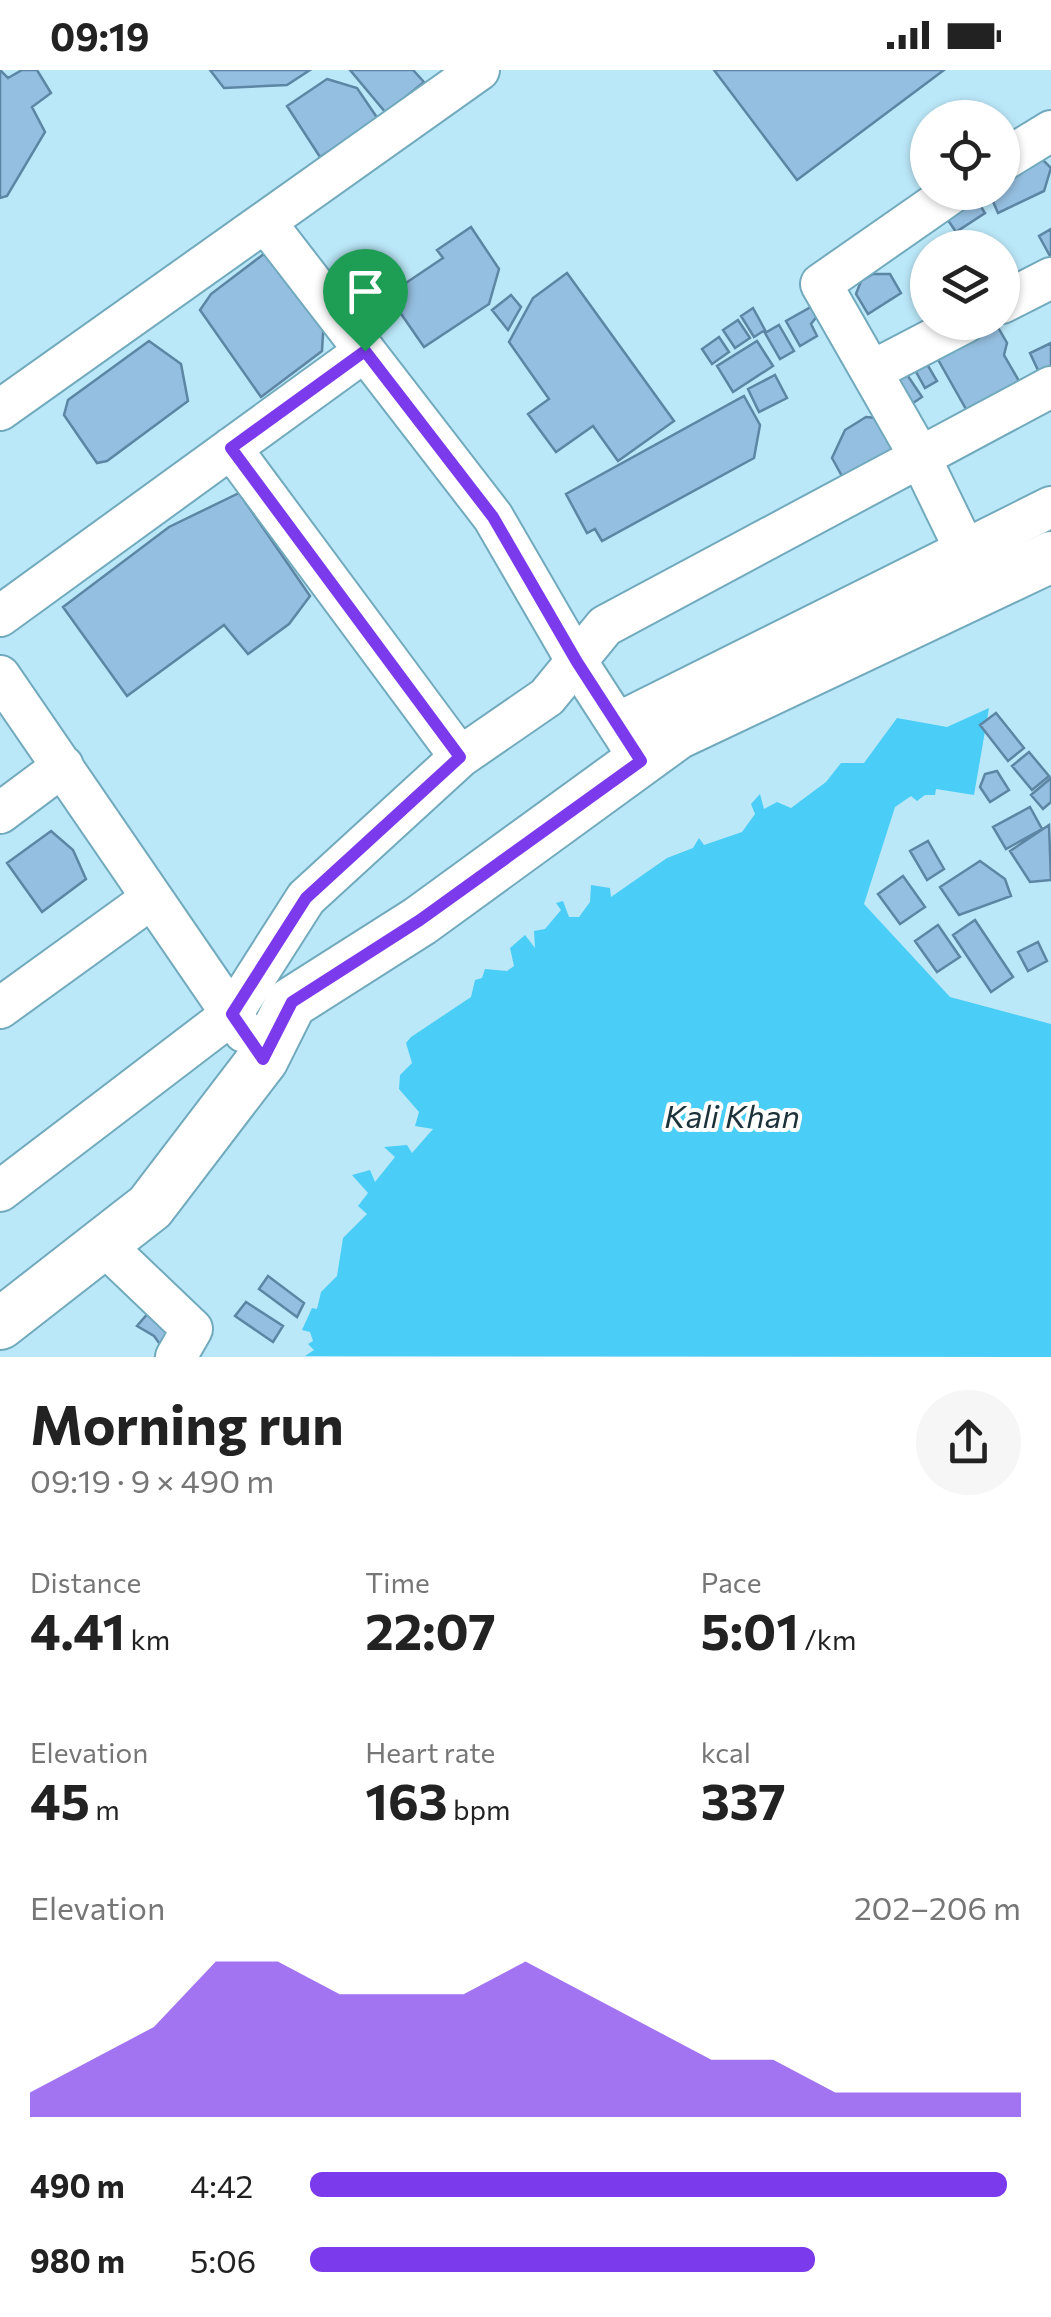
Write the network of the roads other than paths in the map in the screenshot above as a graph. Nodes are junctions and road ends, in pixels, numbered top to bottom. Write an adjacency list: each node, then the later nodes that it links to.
1 (479, 70): 5 (street)
2 (1051, 131): 3 (street)
3 (1020, 150)
4 (928, 210): 10 (street)
5 (266, 223): 9 (street); 12 (street)
6 (1051, 278): 7 (street)
7 (1020, 294)
8 (931, 340): 10 (street)
9 (365, 351): 13 (street); 19 (street)
10 (872, 371): 14 (street)
11 (1051, 386): 14 (street)
12 (0, 410)
13 (231, 448): 18 (street); 22 (street)
14 (920, 457): 17 (street); 19 (street)
15 (1051, 507): 17 (street)
16 (1051, 557): 17 (main road)
17 (974, 569): 21 (main road)
18 (0, 616)
19 (577, 662): 21 (street); 22 (street)
20 (0, 676): 23 (street)
21 (629, 742): 28 (main road)
22 (460, 757): 27 (street)
23 (63, 766): 24 (street); 25 (street)
24 (0, 812)
25 (152, 898): 26 (street); 27 (street)
26 (0, 1008)
27 (232, 1014): 28 (street); 29 (street)
28 (263, 1059): 30 (main road)
29 (0, 1191)
30 (103, 1244): 31 (main road); 32 (street)
31 (0, 1324)
32 (176, 1357)

